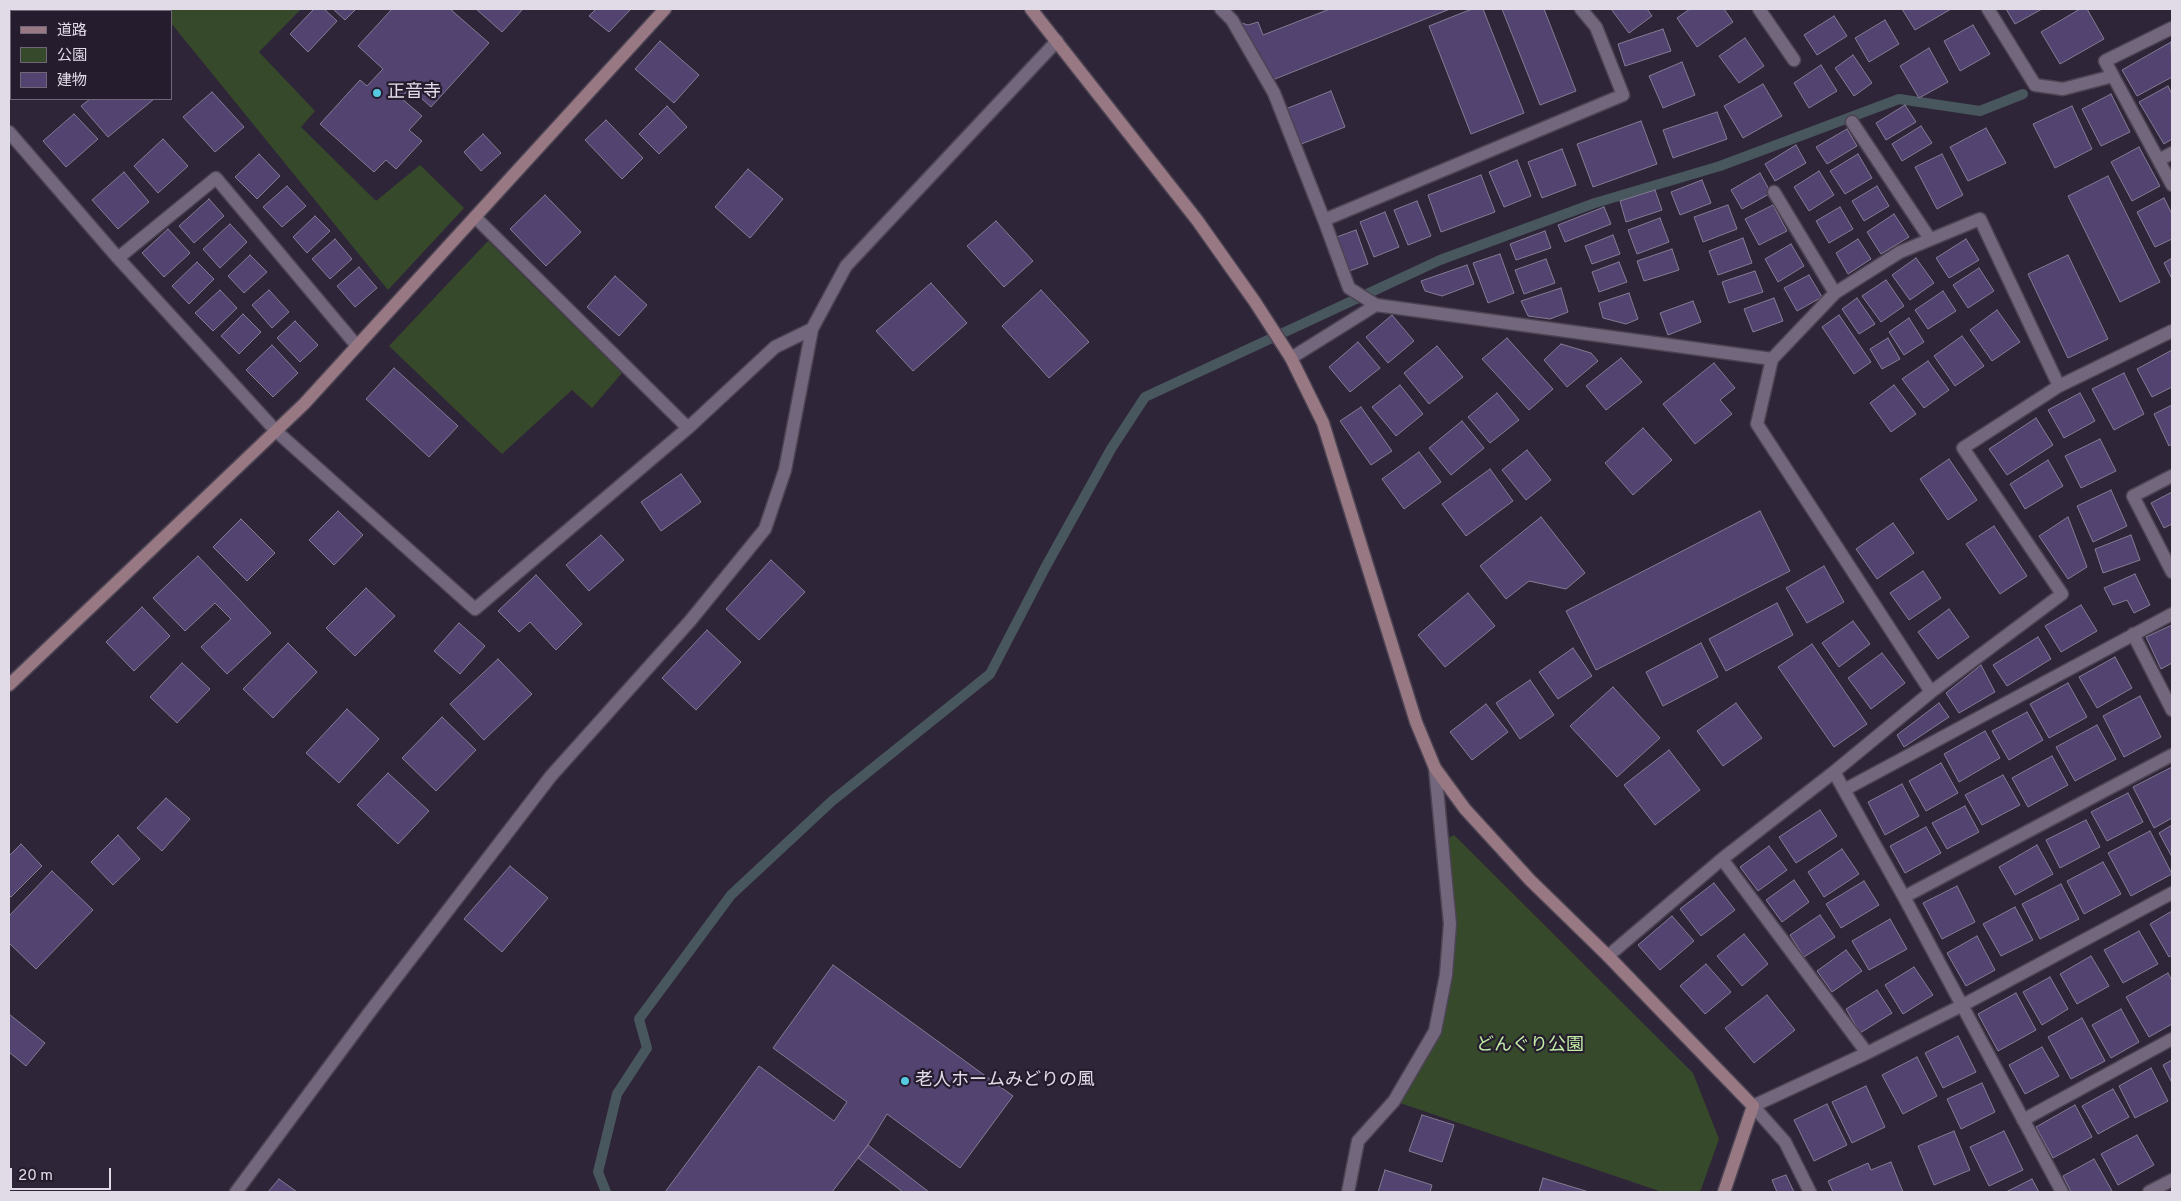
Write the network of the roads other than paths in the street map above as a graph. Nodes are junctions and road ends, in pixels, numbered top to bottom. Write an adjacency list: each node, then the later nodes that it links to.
1 (665, 9): 17 (street)
2 (1032, 9): 8 (street)
3 (1221, 9): 18 (street)
4 (1581, 9): 18 (street)
5 (1759, 9): 9 (street)
6 (1988, 9): 10 (street)
7 (2172, 28): 10 (street)
8 (1057, 41): 23 (street); 26 (street)
9 (1794, 60)
10 (2113, 76): 14 (street)
11 (1852, 122): 19 (street)
12 (9, 132): 20 (street)
13 (2172, 153): 14 (street)
14 (2159, 160): 15 (street)
15 (2172, 185)
16 (1774, 192): 21 (street)
17 (474, 216): 25 (street); 29 (street)
18 (1324, 220): 22 (street)
19 (1930, 239): 21 (street); 28 (street)
20 (118, 258): 25 (street); 30 (street)
21 (1835, 293): 27 (street)
22 (1376, 305): 26 (street); 27 (street)
23 (812, 329): 29 (street); 52 (street)
24 (2172, 331): 28 (street)
25 (357, 346): 30 (street)
26 (1291, 358): 39 (street)
27 (1772, 359): 36 (street)
28 (2059, 386): 36 (street)
29 (688, 428): 30 (street)
30 (276, 431): 35 (street)
31 (2172, 476): 32 (street)
32 (2172, 572)
33 (2172, 614): 34 (street)
34 (2132, 634): 37 (street); 41 (street)
35 (9, 685)
36 (1931, 692): 40 (street)
37 (2172, 710)
38 (2172, 755): 44 (street)
39 (1435, 768): 45 (street); 53 (street)
40 (1834, 772): 41 (street); 42 (street)
41 (1844, 790): 44 (street)
42 (1722, 859): 45 (street); 48 (street)
43 (2172, 894): 46 (street)
44 (1904, 898): 46 (street)
45 (1608, 956): 49 (street)
46 (1962, 1006): 48 (street); 50 (street)
47 (2172, 1039): 50 (street)
48 (1867, 1053): 49 (street)
49 (1753, 1106): 54 (street); 55 (street)
50 (2023, 1120): 56 (street)
51 (2172, 1180): 57 (street)
52 (236, 1192)
53 (1348, 1192)
54 (1724, 1192)
55 (1810, 1192)
56 (2062, 1192)
57 (2149, 1192)

